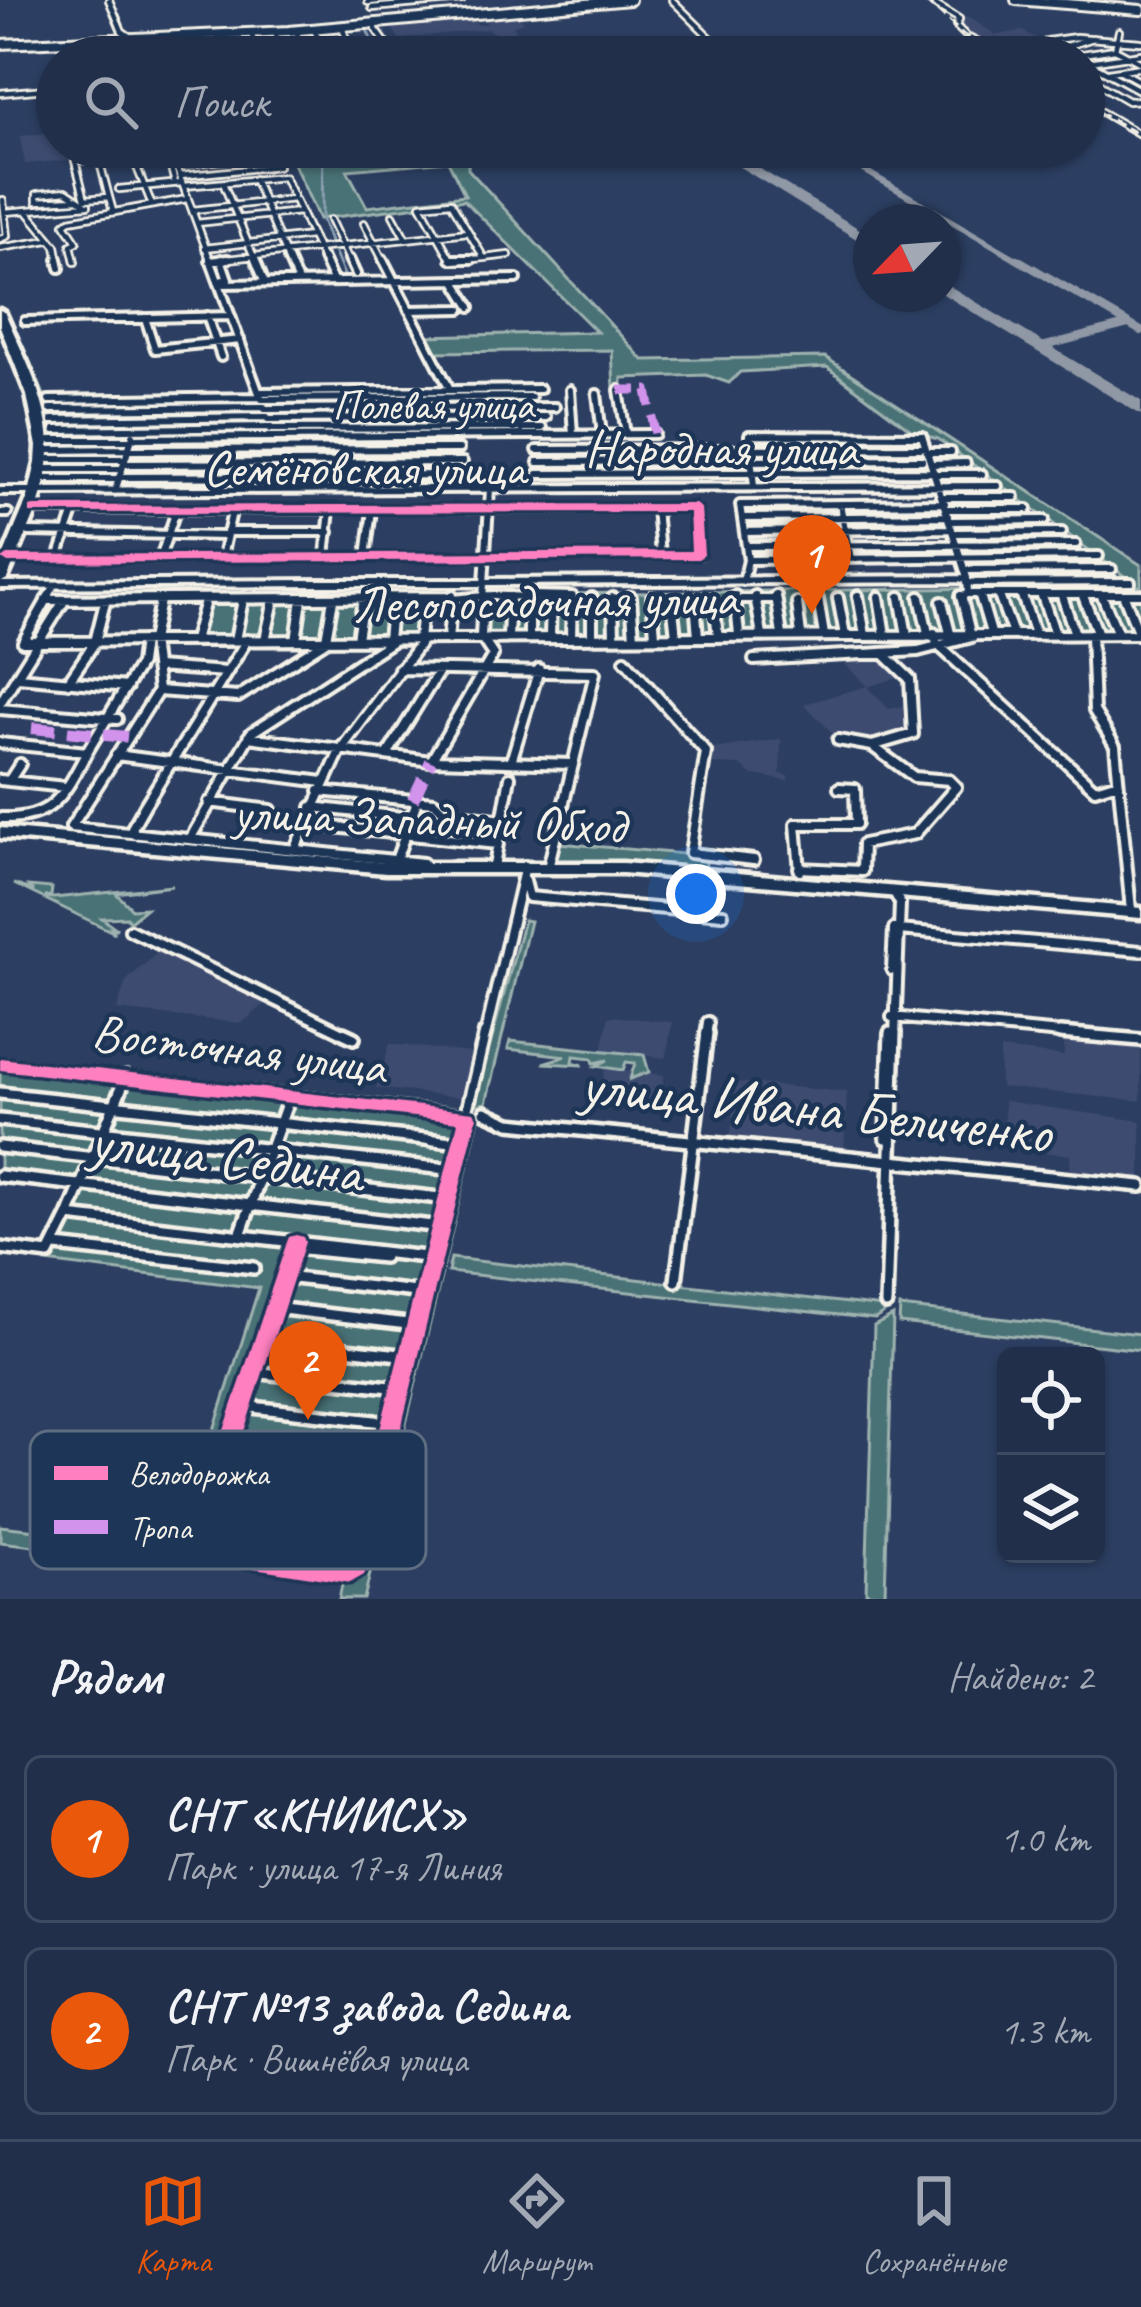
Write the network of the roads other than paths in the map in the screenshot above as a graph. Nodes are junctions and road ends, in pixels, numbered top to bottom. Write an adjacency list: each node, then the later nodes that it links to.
1 (109, 0): 26 (street)
2 (387, 0): 12 (street)
3 (464, 0): 10 (street); 16 (street)
4 (626, 0): 14 (main road)
5 (673, 0): 35 (street)
6 (927, 0): 36 (street)
7 (1016, 0): 13 (main road)
8 (1037, 0): 13 (main road)
9 (408, 2): 10 (street); 12 (street)
10 (428, 2)
11 (1083, 2): 13 (main road); 15 (main road)
12 (369, 3): 17 (street)
13 (1066, 3): 15 (main road)
14 (542, 5): 16 (main road); 17 (main road)
15 (1141, 9)
16 (475, 13): 17 (main road)
17 (379, 23): 18 (main road); 20 (main road); 34 (street)
18 (342, 26): 19 (main road); 33 (street)
19 (314, 29): 20 (main road); 32 (street)
20 (295, 30): 21 (main road); 31 (street)
21 (274, 31): 23 (main road); 28 (main road); 30 (street)
22 (1119, 31): 38 (street)
23 (250, 33): 24 (main road); 29 (street)
24 (229, 34): 25 (main road)
25 (215, 35): 27 (main road)
26 (127, 36)
27 (201, 36)
28 (202, 36)
29 (252, 36)
30 (277, 36)
31 (298, 36)
32 (318, 36)
33 (343, 36)
34 (386, 36)
35 (709, 36)
36 (967, 36)
37 (1105, 39): 38 (street)
38 (1116, 40): 40 (street); 43 (street)
39 (36, 42): 42 (main road)
40 (1141, 42)
41 (36, 43): 42 (main road)
42 (0, 44)
43 (1115, 49): 44 (street); 46 (street)
44 (1105, 52)
45 (1141, 54): 46 (street)
46 (1129, 56): 47 (street); 48 (street)
47 (1105, 58)
48 (1141, 65): 49 (street)
49 (1120, 70): 50 (street); 51 (street)
50 (1107, 73): 55 (street)
51 (1141, 82)
52 (1105, 87): 55 (street)
53 (36, 90): 54 (street)
54 (0, 93)
55 (1141, 96)
56 (1105, 114): 57 (street)
57 (1141, 135)
58 (77, 168): 72 (street)
59 (103, 168): 72 (street)
60 (137, 168): 71 (street)
61 (173, 168): 70 (street)
62 (177, 168): 70 (street)
63 (218, 168): 69 (street)
64 (249, 168): 67 (street)
65 (272, 168): 67 (street)
66 (279, 168): 68 (street)
67 (252, 175): 68 (street); 69 (street); 77 (street)
68 (283, 175): 74 (street)
69 (222, 178): 70 (street); 70 (street); 80 (street)
70 (180, 182): 71 (street); 76 (street); 82 (street)
71 (143, 187): 72 (street); 78 (street)
72 (116, 194): 83 (street)
73 (77, 199): 73 (street); 79 (street)
74 (294, 199): 77 (street); 85 (street)
75 (3, 200): 84 (street)
76 (188, 200): 78 (street); 105 (street)
77 (264, 202): 80 (street); 88 (street)
78 (152, 205): 83 (street)
79 (88, 206): 81 (street); 86 (street)
80 (233, 206): 82 (street); 89 (street)
81 (26, 210): 84 (street); 97 (street)
82 (193, 210): 91 (street)
83 (114, 211): 86 (street)
84 (5, 212): 101 (street)
85 (300, 212): 88 (street); 94 (street)
86 (98, 213): 102 (street)
87 (392, 214): 96 (street)
88 (269, 215): 89 (street); 98 (street)
89 (238, 218): 91 (street); 100 (street)
90 (330, 220): 104 (street)
91 (197, 223): 105 (street)
92 (364, 224): 99 (street)
93 (468, 232): 95 (street); 95 (street); 110 (street)
94 (311, 236): 98 (street); 106 (street)
95 (437, 236): 96 (street); 110 (street)
96 (406, 239): 99 (street)
97 (48, 240): 101 (street); 103 (street)
98 (280, 240): 100 (street); 107 (street)
99 (374, 242): 104 (street); 118 (street)
100 (248, 243): 105 (street); 109 (street)
101 (0, 244)
102 (71, 245): 103 (street); 113 (street)
103 (56, 246): 114 (street)
104 (342, 246): 106 (street); 115 (street)
105 (206, 248): 112 (street)
106 (317, 249): 107 (street); 117 (street)
107 (285, 252): 109 (street); 121 (street)
108 (508, 255): 110 (street)
109 (252, 256): 111 (street); 120 (street)
110 (484, 258)
111 (221, 260): 112 (street); 122 (street)
112 (210, 261): 122 (street)
113 (75, 263)
114 (60, 268)
115 (356, 274)
116 (518, 279): 119 (street)
117 (333, 280): 118 (street); 121 (street)
118 (393, 280): 119 (street); 125 (street)
119 (454, 280): 123 (street)
120 (264, 281)
121 (298, 282): 122 (street)
122 (219, 283): 127 (street); 150 (street)
123 (471, 307)
124 (460, 309): 125 (street)
125 (409, 310): 135 (street)
126 (208, 316): 127 (street); 128 (street); 132 (street)
127 (231, 316): 131 (street)
128 (146, 318): 130 (street); 132 (street)
129 (2, 321): 134 (highway)
130 (26, 321)
131 (240, 340): 132 (street); 150 (street)
132 (217, 343): 133 (street)
133 (221, 358)
134 (16, 359): 208 (highway); 208 (highway)
135 (450, 389): 136 (street); 139 (street)
136 (540, 389)
137 (570, 390): 161 (street)
138 (619, 390): 163 (street)
139 (397, 394): 141 (street); 148 (street); 150 (street)
140 (598, 394): 162 (street)
141 (505, 397): 142 (street); 145 (street)
142 (531, 397)
143 (142, 399): 144 (street); 147 (street); 150 (street)
144 (49, 400)
145 (505, 407): 146 (street); 148 (street); 151 (street)
146 (555, 407)
147 (140, 409): 149 (street); 150 (street); 153 (street)
148 (395, 409): 150 (street); 154 (street)
149 (50, 410)
150 (266, 413): 153 (street); 154 (street); 159 (street); 165 (street, Полевая улица); 167 (street, Полевая улица); 177 (street)
151 (505, 417): 152 (street); 154 (street); 157 (street)
152 (546, 417)
153 (137, 418): 155 (street); 177 (street)
154 (394, 419): 159 (street)
155 (52, 420)
156 (56, 430): 177 (street)
157 (505, 431): 158 (street, Полевая улица); 159 (street); 160 (street, Полевая улица)
158 (540, 431): 161 (street, Полевая улица); 174 (street)
159 (393, 432): 160 (street, Полевая улица); 165 (street, Полевая улица)
160 (447, 434): 171 (street)
161 (573, 434): 162 (street, Полевая улица)
162 (602, 434): 163 (street, Полевая улица)
163 (626, 434): 164 (street, Полевая улица)
164 (655, 434)
165 (381, 435): 170 (street)
166 (883, 435): 168 (street); 169 (street); 175 (street)
167 (212, 436): 173 (street); 177 (street, Полевая улица)
168 (750, 448): 169 (street); 174 (street); 180 (street)
169 (887, 448): 175 (street); 178 (street)
170 (381, 449): 171 (street); 173 (street); 181 (street)
171 (445, 449): 172 (street); 182 (street)
172 (459, 449)
173 (208, 450): 177 (street); 185 (street)
174 (537, 450): 184 (street)
175 (925, 450): 176 (street); 188 (street)
176 (951, 452)
177 (126, 455): 177 (street); 185 (street); 187 (street); 196 (street); 197 (street); 209 (street)
178 (890, 460): 179 (street); 180 (street); 190 (street)
179 (922, 460)
180 (751, 461): 184 (street); 189 (street)
181 (380, 462): 182 (street); 185 (street); 193 (street)
182 (445, 462): 183 (street); 194 (street)
183 (463, 462)
184 (538, 462): 191 (street)
185 (204, 463): 196 (street)
186 (966, 463): 188 (street)
187 (46, 469)
188 (934, 470): 190 (street); 192 (street); 199 (street)
189 (752, 473): 190 (street); 191 (street); 200 (street)
190 (893, 473): 201 (street)
191 (538, 474): 202 (street)
192 (982, 474)
193 (379, 475): 194 (street); 196 (street); 203 (street)
194 (444, 475): 195 (street); 204 (street)
195 (468, 475)
196 (199, 477): 206 (street)
197 (45, 479)
198 (998, 485): 199 (street, Народная улица)
199 (938, 486): 201 (street, Народная улица); 221 (street)
200 (754, 487): 201 (street, Народная улица); 202 (street, Народная улица)
201 (895, 487)
202 (534, 488): 205 (street, Народная улица)
203 (377, 489): 204 (street, Народная улица); 206 (street, Народная улица)
204 (444, 489): 205 (street, Народная улица)
205 (490, 489): 212 (street)
206 (196, 490): 209 (street, Народная улица)
207 (0, 491): 208 (street, Народная улица)
208 (33, 491): 209 (street, Народная улица); 251 (highway)
209 (115, 491)
210 (1015, 496): 221 (street)
211 (840, 504): 221 (street); 222 (street); 223 (street)
212 (489, 508): 213 (street, Семёновская улица); 217 (street, Семёновская улица); 239 (street)
213 (656, 508): 240 (street); 241 (street, Семёновская улица)
214 (1028, 509): 221 (street)
215 (34, 510): 220 (street, Семёновская улица)
216 (331, 510): 217 (street, Семёновская улица); 219 (street, Семёновская улица); 229 (street)
217 (372, 510): 243 (street)
218 (176, 511): 219 (street, Семёновская улица); 220 (street, Семёновская улица); 233 (street)
219 (232, 511): 232 (street)
220 (74, 512): 228 (street)
221 (948, 515): 222 (street); 224 (street); 226 (street); 231 (street); 234 (street)
222 (842, 517): 223 (street); 226 (street)
223 (742, 518): 230 (street)
224 (1045, 520)
225 (700, 529): 241 (street)
226 (846, 531): 230 (street); 236 (street)
227 (29, 532): 228 (street)
228 (67, 532): 233 (street); 246 (street)
229 (329, 532): 232 (street); 242 (street)
230 (744, 532): 237 (street)
231 (1062, 532)
232 (226, 534): 233 (street); 245 (street)
233 (168, 537): 238 (street)
234 (957, 544): 235 (street); 236 (street); 247 (street)
235 (1076, 544)
236 (849, 545): 237 (street); 248 (street)
237 (746, 546): 249 (street)
238 (162, 552)
239 (488, 555): 240 (street); 243 (street); 256 (street)
240 (660, 555): 241 (street)
241 (700, 555)
242 (325, 556): 243 (street); 245 (street)
243 (367, 556)
244 (1099, 556): 247 (street)
245 (222, 557): 246 (street)
246 (58, 558): 251 (street)
247 (961, 558): 248 (street); 252 (street)
248 (851, 559): 249 (street)
249 (745, 564): 253 (street)
250 (1112, 569): 252 (street)
251 (2, 573): 257 (street)
252 (965, 577): 253 (street); 254 (street); 260 (street)
253 (740, 581): 256 (street); 268 (street)
254 (1131, 582)
255 (414, 583): 256 (street); 257 (street); 282 (street)
256 (487, 583): 266 (street)
257 (55, 585): 291 (street)
258 (1141, 594): 265 (street)
259 (755, 595): 268 (street); 315 (street); 316 (street)
260 (964, 595): 270 (street); 305 (street)
261 (1042, 595): 262 (street); 272 (street); 309 (street)
262 (1061, 595): 263 (street); 310 (street)
263 (1083, 595): 264 (street); 311 (street)
264 (1102, 595): 265 (street); 312 (street)
265 (1124, 595): 313 (street)
266 (485, 596): 267 (street); 273 (street); 334 (street)
267 (510, 596): 274 (street); 327 (street)
268 (737, 596): 314 (street)
269 (858, 596): 320 (street)
270 (980, 596): 271 (street); 306 (street)
271 (999, 596): 272 (street); 307 (street)
272 (1022, 596): 308 (street)
273 (452, 597): 283 (street); 345 (street)
274 (530, 597): 275 (street); 328 (street)
275 (551, 597): 329 (street); 330 (street)
276 (631, 597): 332 (street)
277 (652, 597): 333 (street)
278 (879, 597): 321 (street)
279 (900, 597): 322 (street)
280 (920, 597): 303 (street)
281 (392, 598): 282 (street); 289 (street); 343 (street)
282 (412, 598): 283 (street)
283 (423, 598): 344 (street)
284 (592, 598): 323 (street)
285 (613, 598): 331 (street)
286 (838, 598): 319 (street)
287 (274, 599): 292 (street); 293 (street); 341 (street)
288 (333, 599): 289 (street); 293 (street); 335 (street)
289 (363, 599): 336 (street)
290 (818, 599): 318 (street)
291 (46, 600): 297 (street); 347 (street, Лесопосадочная улица)
292 (243, 600): 295 (street); 339 (street)
293 (302, 600): 342 (street)
294 (160, 601): 295 (street); 298 (street); 337 (street)
295 (205, 601): 338 (street)
296 (672, 601): 324 (street)
297 (64, 602): 298 (street); 347 (street)
298 (105, 602): 346 (street)
299 (695, 602): 325 (street)
300 (942, 602): 304 (street)
301 (714, 603): 326 (street)
302 (797, 603): 317 (street)
303 (931, 633): 304 (street, Лесопосадочная улица); 322 (street, Лесопосадочная улица); 348 (street)
304 (950, 633): 305 (street, Лесопосадочная улица)
305 (970, 633): 306 (street, Лесопосадочная улица)
306 (988, 633): 307 (street, Лесопосадочная улица); 348 (street)
307 (1013, 634): 308 (street, Лесопосадочная улица)
308 (1035, 634): 309 (street, Лесопосадочная улица)
309 (1055, 634): 310 (street, Лесопосадочная улица)
310 (1075, 634): 311 (street, Лесопосадочная улица)
311 (1095, 634): 312 (street, Лесопосадочная улица); 381 (street)
312 (1118, 634): 313 (street, Лесопосадочная улица)
313 (1140, 634)
314 (739, 635): 315 (street, Лесопосадочная улица); 326 (street, Лесопосадочная улица)
315 (762, 635): 316 (street, Лесопосадочная улица)
316 (782, 635): 317 (street, Лесопосадочная улица)
317 (801, 635): 318 (street, Лесопосадочная улица)
318 (824, 635): 319 (street, Лесопосадочная улица)
319 (845, 635): 320 (street, Лесопосадочная улица)
320 (865, 635): 321 (street, Лесопосадочная улица)
321 (885, 635): 322 (street, Лесопосадочная улица)
322 (907, 635)
323 (592, 636): 330 (street, Лесопосадочная улица); 331 (street, Лесопосадочная улица)
324 (676, 636): 325 (street, Лесопосадочная улица); 333 (street, Лесопосадочная улица)
325 (698, 636): 326 (street, Лесопосадочная улица)
326 (718, 636)
327 (508, 637): 328 (street, Лесопосадочная улица); 334 (street, Лесопосадочная улица)
328 (529, 637): 329 (street, Лесопосадочная улица)
329 (550, 637): 330 (street, Лесопосадочная улица)
330 (571, 637)
331 (614, 637): 332 (street, Лесопосадочная улица)
332 (634, 637): 333 (street, Лесопосадочная улица)
333 (655, 637)
334 (481, 638): 345 (street, Лесопосадочная улица); 354 (street)
335 (327, 639): 336 (street, Лесопосадочная улица); 342 (street, Лесопосадочная улица); 362 (street)
336 (357, 639): 343 (street, Лесопосадочная улица)
337 (147, 640): 338 (street, Лесопосадочная улица); 346 (street, Лесопосадочная улица); 352 (street); 360 (street)
338 (194, 640): 339 (street, Лесопосадочная улица)
339 (235, 640): 340 (street, Лесопосадочная улица)
340 (247, 640): 341 (street, Лесопосадочная улица); 357 (street)
341 (266, 640): 342 (street, Лесопосадочная улица)
342 (296, 640)
343 (391, 640): 344 (street, Лесопосадочная улица); 365 (street)
344 (421, 640): 345 (street, Лесопосадочная улица); 353 (street)
345 (448, 640)
346 (95, 642): 347 (street, Лесопосадочная улица); 359 (street)
347 (40, 643): 358 (street)
348 (939, 646): 349 (street); 381 (street)
349 (883, 653): 351 (street); 368 (street)
350 (625, 660): 401 (street)
351 (754, 660)
352 (156, 667): 357 (street); 361 (street)
353 (399, 669): 356 (street); 369 (street)
354 (485, 669): 355 (street); 356 (street); 374 (street)
355 (539, 669): 373 (street); 377 (street)
356 (440, 670): 372 (street)
357 (226, 673): 362 (street)
358 (16, 677): 359 (street); 363 (street)
359 (68, 682): 360 (street)
360 (127, 687): 364 (street)
361 (158, 691): 362 (street); 371 (street)
362 (212, 697): 375 (street)
363 (0, 706): 364 (street)
364 (112, 719): 370 (street)
365 (248, 737): 369 (street); 378 (street)
366 (838, 740): 368 (street)
367 (0, 743): 370 (street)
368 (872, 746): 404 (street)
369 (341, 749): 372 (street); 382 (street)
370 (87, 752): 383 (street)
371 (116, 755): 375 (street); 394 (street)
372 (387, 755): 374 (street)
373 (512, 758): 374 (street); 377 (street)
374 (432, 760)
375 (172, 761): 378 (street); 394 (street)
376 (20, 764): 380 (street)
377 (572, 764): 399 (street)
378 (228, 770): 382 (street); 386 (street)
379 (510, 777): 391 (street)
380 (4, 780): 383 (street)
381 (1118, 782): 409 (street)
382 (321, 786): 385 (street); 387 (street)
383 (65, 787): 389 (street)
384 (839, 788): 404 (street)
385 (417, 800): 390 (street); 391 (street)
386 (209, 802): 388 (street); 396 (street)
387 (312, 807): 390 (street); 392 (street)
388 (272, 810)
389 (0, 818)
390 (411, 818): 395 (street)
391 (503, 820): 397 (street)
392 (305, 824): 395 (street); 398 (street)
393 (0, 832): 398 (highway, улица Западный Обход)
394 (135, 836): 396 (street)
395 (404, 837): 397 (street); 400 (street)
396 (190, 839): 398 (street)
397 (497, 844): 403 (street)
398 (292, 856): 400 (street); 403 (highway, улица Западный Обход); 405 (highway, улица Западный Обход)
399 (549, 858): 405 (highway, улица Западный Обход); 406 (highway, улица Западный Обход)
400 (396, 860): 402 (street)
401 (754, 860)
402 (424, 862)
403 (494, 866): 405 (highway, улица Западный Обход)
404 (800, 870): 406 (highway); 407 (highway)
405 (525, 871): 408 (highway, улица Западный Обход); 410 (street); 423 (street)
406 (745, 876): 407 (highway, улица Западный Обход)
407 (843, 884): 409 (highway, улица Западный Обход)
408 (901, 896): 409 (highway, улица Западный Обход); 412 (street)
409 (1139, 905)
410 (723, 914)
411 (130, 930): 416 (street)
412 (899, 930): 413 (street); 414 (street)
413 (1141, 951)
414 (893, 1017): 417 (street); 433 (street)
415 (708, 1022): 428 (street)
416 (354, 1038)
417 (1141, 1040)
418 (0, 1064): 419 (street, Восточная улица)
419 (126, 1077): 421 (street, Восточная улица); 422 (street)
420 (0, 1093): 422 (street)
421 (289, 1098): 423 (street, Восточная улица); 426 (street)
422 (111, 1105): 426 (street); 427 (street)
423 (468, 1111): 429 (street)
424 (485, 1112): 428 (street, улица Ивана Беличенко)
425 (0, 1120): 427 (street)
426 (280, 1123): 429 (street); 431 (street)
427 (101, 1131): 431 (street); 432 (street)
428 (693, 1141): 433 (street, улица Ивана Беличенко); 450 (street)
429 (462, 1143): 434 (street)
430 (0, 1147): 432 (street)
431 (272, 1150): 434 (street); 436 (street)
432 (91, 1157): 436 (street); 437 (street)
433 (888, 1161): 438 (street, улица Ивана Беличенко); 452 (street)
434 (455, 1170): 439 (street)
435 (0, 1176): 437 (street, улица Седина)
436 (261, 1177): 439 (street); 440 (street)
437 (80, 1184): 440 (street, улица Седина); 441 (street)
438 (1141, 1186)
439 (448, 1198): 442 (street)
440 (251, 1205): 442 (street, улица Седина); 443 (street)
441 (68, 1216): 443 (street); 445 (street)
442 (441, 1227): 447 (street)
443 (240, 1235): 444 (street)
444 (295, 1245): 447 (street); 449 (street)
445 (56, 1246): 446 (street); 448 (street)
446 (0, 1248)
447 (433, 1260): 451 (street)
448 (254, 1268)
449 (285, 1277): 451 (street); 453 (street)
450 (676, 1281)
451 (424, 1293): 454 (street)
452 (883, 1304)
453 (274, 1308): 454 (street); 455 (street)
454 (416, 1324): 456 (street)
455 (264, 1340): 456 (street); 457 (street)
456 (409, 1356): 458 (street)
457 (254, 1372): 458 (street); 459 (street)
458 (400, 1388): 460 (street)
459 (242, 1406): 460 (street); 461 (street)
460 (392, 1423): 462 (street)
461 (234, 1431)
462 (390, 1431)

